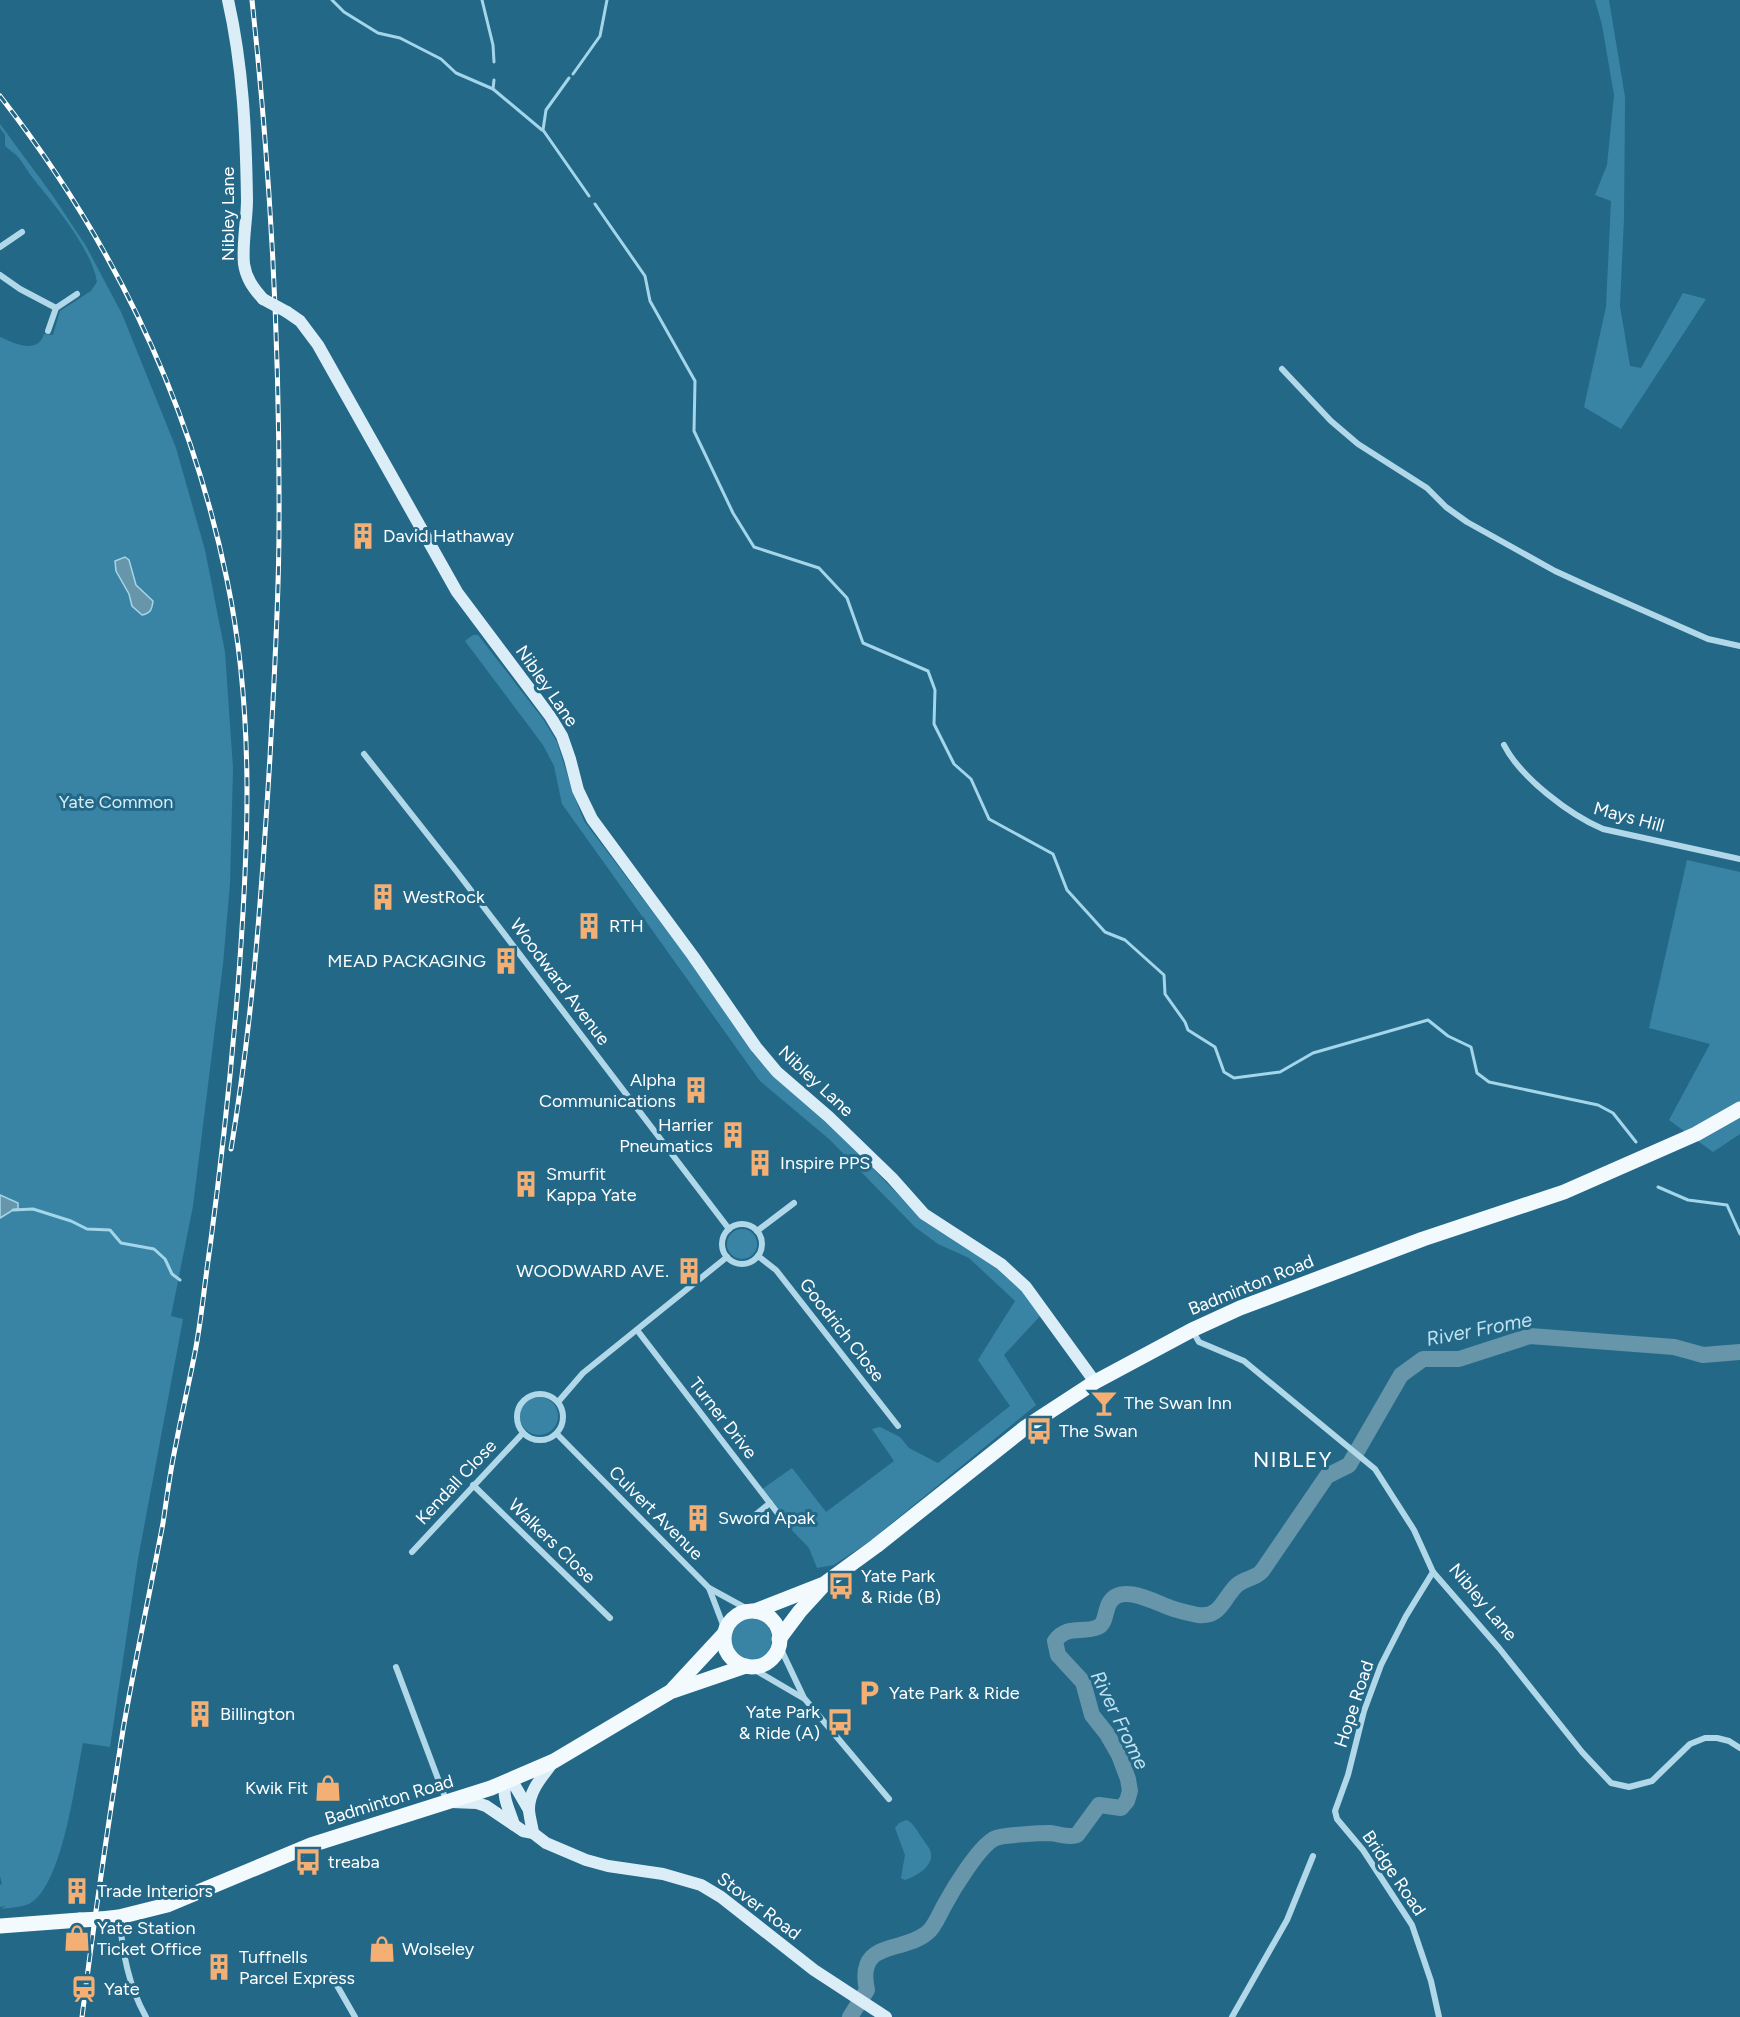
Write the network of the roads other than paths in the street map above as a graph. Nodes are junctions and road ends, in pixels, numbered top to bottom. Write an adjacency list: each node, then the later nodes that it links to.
1 (228, 0): 21 (street, Nibley Lane, bridge)
2 (22, 232): 3 (street)
3 (0, 247)
4 (0, 275): 6 (street)
5 (77, 294): 6 (street)
6 (56, 308): 7 (street)
7 (48, 332)
8 (1282, 369): 9 (street)
9 (1740, 646)
10 (1504, 745): 12 (street, Mays Hill)
11 (364, 754): 15 (street, Woodward Avenue)
12 (1740, 859)
13 (1740, 1109): 20 (main road, Badminton Road)
14 (794, 1203): 16 (street)
15 (729, 1229): 16 (street); 18 (street)
16 (757, 1231): 17 (street)
17 (758, 1256): 18 (street); 23 (street, Goodrich Close)
18 (727, 1257): 19 (street)
19 (637, 1330): 22 (street); 27 (street, Turner Drive)
20 (1192, 1330): 21 (main road, Badminton Road); 31 (street, Nibley Lane)
21 (1095, 1382): 32 (main road, Badminton Road)
22 (558, 1402): 24 (street); 25 (street)
23 (898, 1426)
24 (523, 1433): 25 (street); 26 (street, Kendall Close)
25 (557, 1434): 33 (street, Culvert Avenue)
26 (473, 1485): 30 (street, Kendall Close); 35 (street, Walkers Close)
27 (770, 1503): 28 (street); 29 (street, Turner Drive)
28 (755, 1515)
29 (786, 1524)
30 (412, 1552)
31 (1433, 1572): 42 (street, Nibley Lane); 48 (street, Hope Road)
32 (824, 1584): 34 (main road, Badminton Road); 37 (main road, Badminton Road)
33 (709, 1588): 34 (street, Culvert Avenue); 36 (street, Culvert Avenue)
34 (753, 1611): 36 (main road); 37 (main road)
35 (610, 1618)
36 (725, 1632): 38 (main road); 40 (main road, Badminton Road)
37 (779, 1642): 38 (main road); 41 (street)
38 (748, 1666): 40 (main road, Badminton Road); 41 (street)
39 (396, 1667): 46 (street)
40 (670, 1692): 43 (main road, Badminton Road)
41 (804, 1698): 45 (street)
42 (1740, 1748)
43 (554, 1761): 44 (main road, Badminton Road); 47 (street)
44 (506, 1782): 46 (main road, Badminton Road); 47 (street); 49 (street)
45 (890, 1799)
46 (449, 1803): 49 (street, Stover Road); 52 (main road, Badminton Road)
47 (529, 1810): 50 (street)
48 (1337, 1819): 59 (street, Bridge Road)
49 (514, 1826): 50 (street, Stover Road)
50 (533, 1833): 57 (street, Stover Road)
51 (1313, 1856): 58 (street)
52 (109, 1918): 53 (main road, Badminton Road, bridge); 55 (street)
53 (0, 1926)
54 (331, 1975): 56 (street)
55 (146, 2017)
56 (355, 2017)
57 (886, 2017)
58 (1233, 2017)
59 (1439, 2017)

